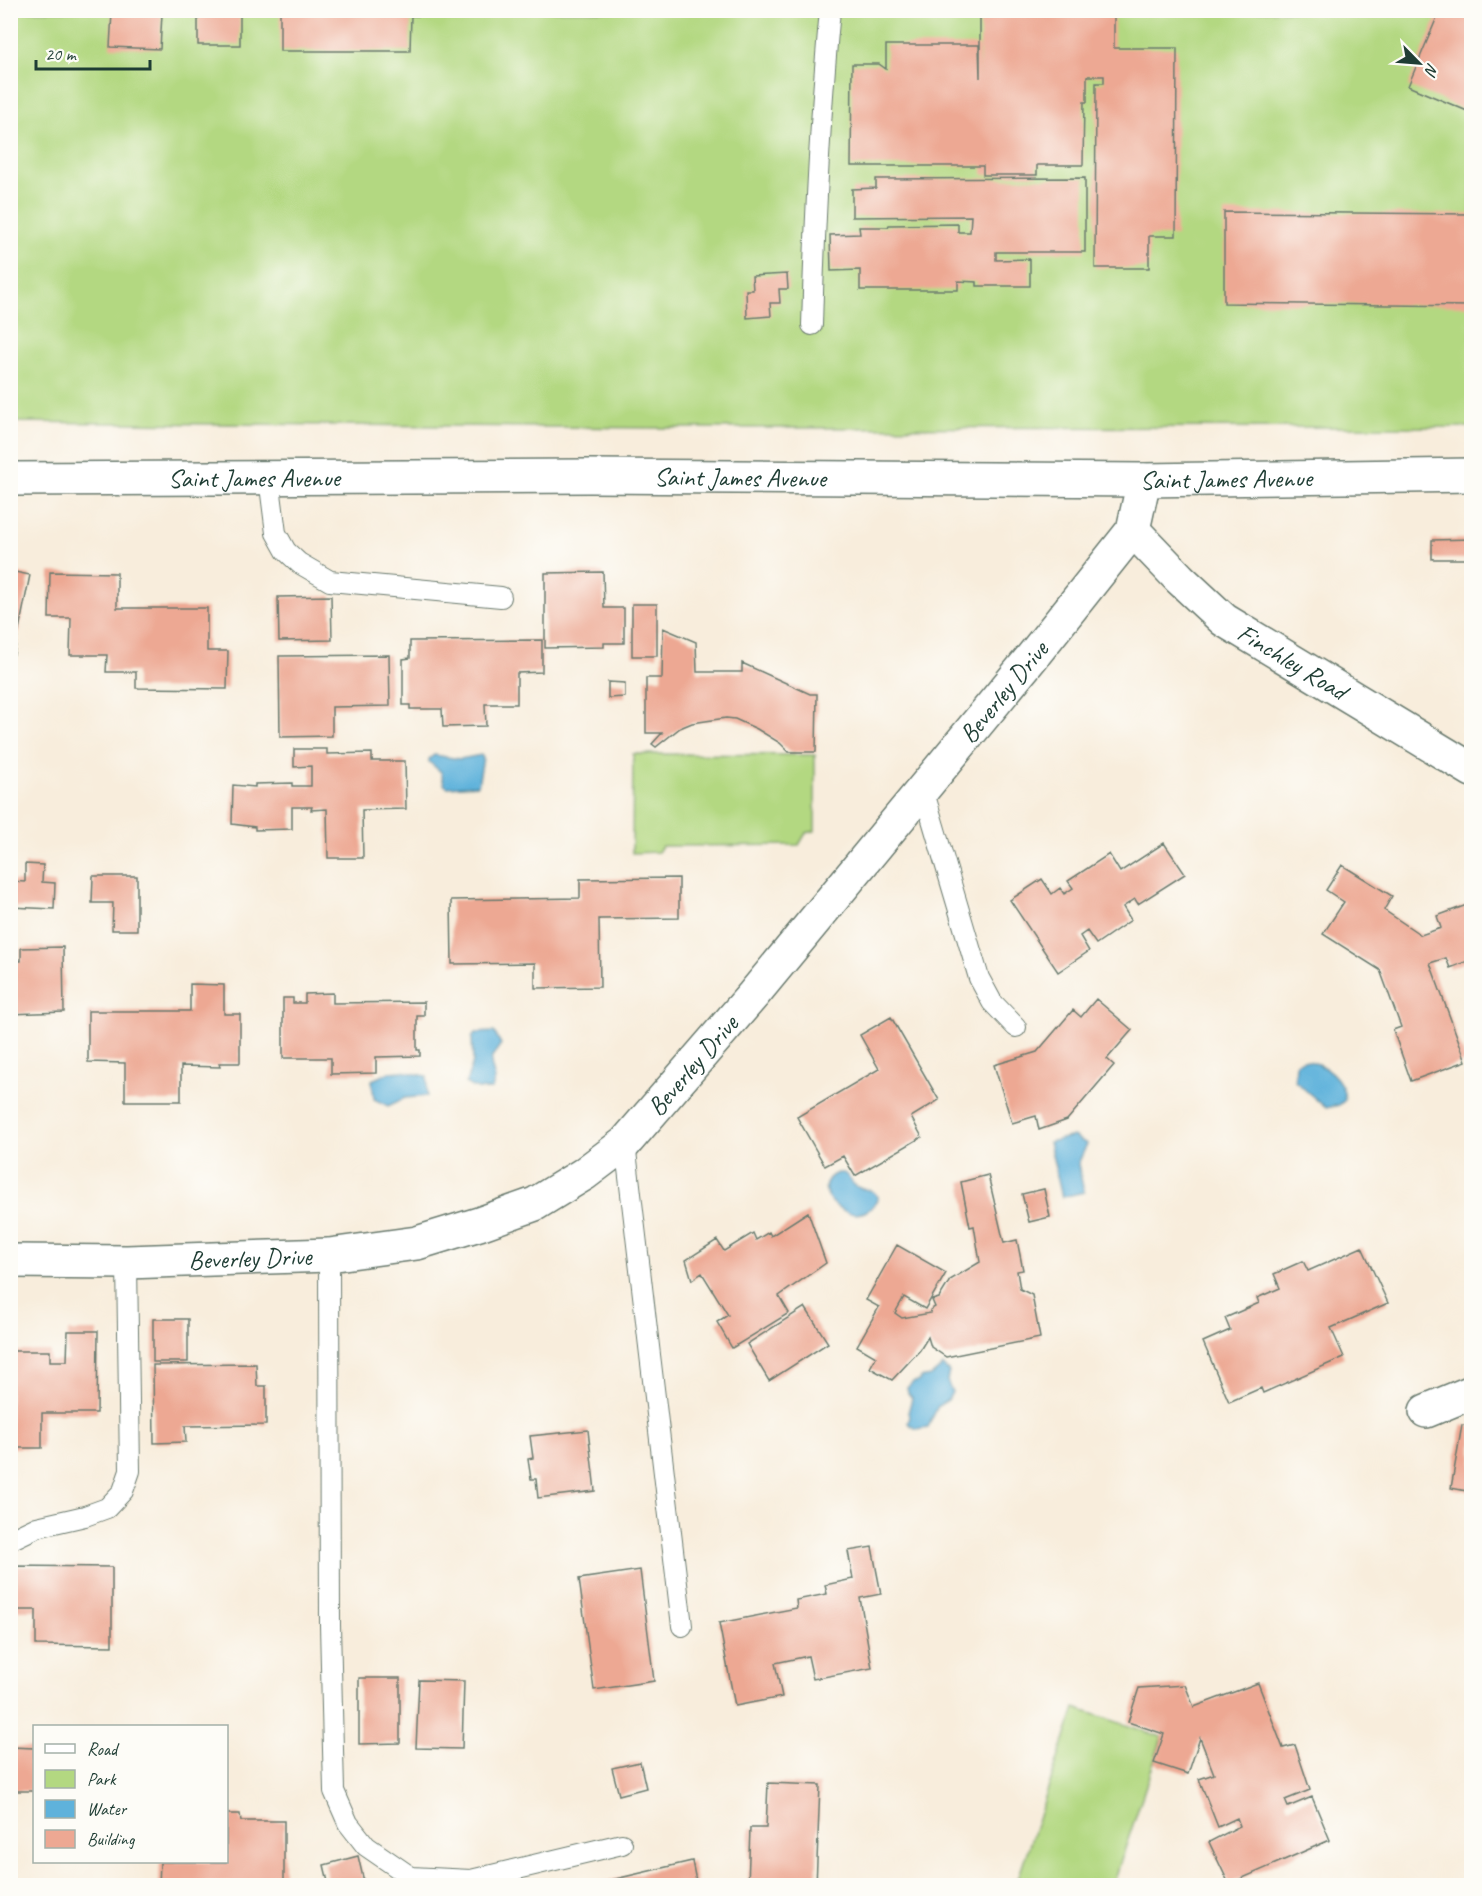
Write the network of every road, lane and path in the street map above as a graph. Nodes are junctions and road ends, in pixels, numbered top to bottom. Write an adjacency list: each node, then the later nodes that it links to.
1 (830, 10): 2 (lane)
2 (812, 325)
3 (1472, 475): 6 (street, Saint James Avenue)
4 (269, 478): 5 (street, Saint James Avenue); 6 (street, Saint James Avenue); 8 (lane)
5 (10, 479)
6 (1144, 480): 7 (street, Beverley Drive)
7 (1133, 530): 9 (street, Finchley Road); 10 (street, Beverley Drive)
8 (501, 597)
9 (1472, 770)
10 (923, 789): 11 (lane); 12 (street, Beverley Drive)
11 (1016, 1027)
12 (625, 1143): 13 (street, Beverley Drive); 19 (lane)
13 (329, 1255): 15 (street, Beverley Drive); 20 (lane)
14 (10, 1261): 15 (street, Beverley Drive)
15 (126, 1262): 18 (lane)
16 (1472, 1392): 17 (street)
17 (1426, 1411)
18 (10, 1540)
19 (682, 1626)
20 (622, 1844)

